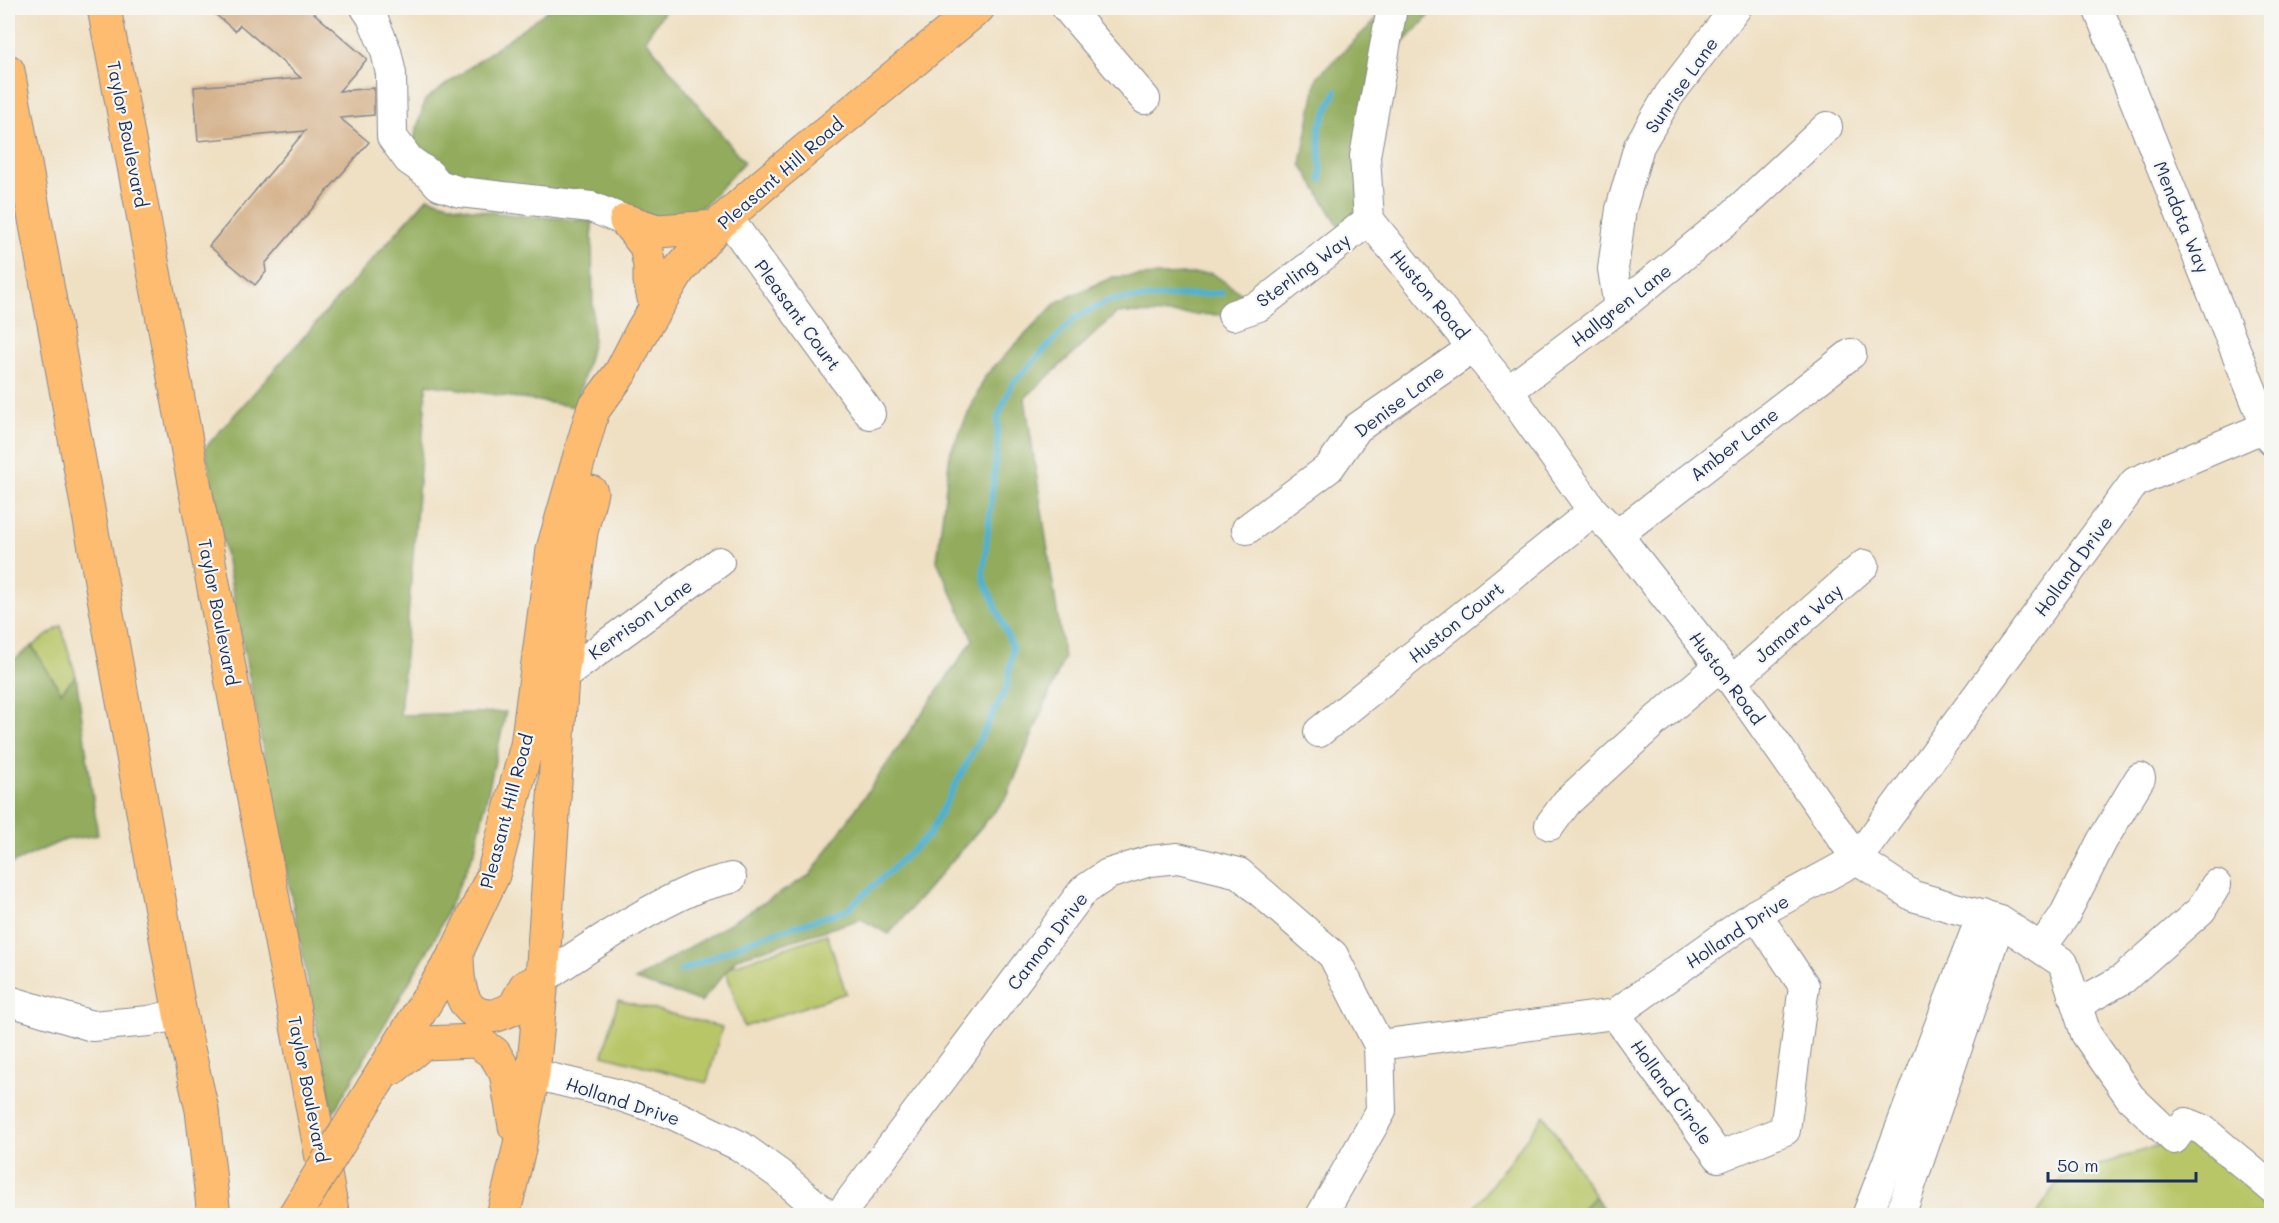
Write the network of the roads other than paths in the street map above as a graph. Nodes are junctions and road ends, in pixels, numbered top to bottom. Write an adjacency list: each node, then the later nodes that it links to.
1 (104, 8): 52 (main road, Taylor Boulevard)
2 (366, 8): 12 (street)
3 (978, 8): 13 (main road, Pleasant Hill Road)
4 (1067, 8): 9 (street)
5 (1392, 8): 11 (street)
6 (1736, 8): 15 (street, Sunrise Lane)
7 (2098, 8): 22 (street, Mendota Way)
8 (8, 71): 43 (main road)
9 (1145, 99)
10 (1827, 127): 15 (street, Hallgren Lane)
11 (1369, 220): 16 (street, Sterling Way); 17 (street, Huston Road)
12 (626, 221): 13 (main road); 14 (main road)
13 (722, 222): 14 (main road, Pleasant Hill Road); 21 (street, Pleasant Court)
14 (656, 306): 19 (main road, Pleasant Hill Road)
15 (1619, 308): 20 (street, Hallgren Lane)
16 (1233, 315)
17 (1474, 347): 20 (street, Huston Road); 24 (street, Denise Lane)
18 (1851, 354): 25 (street, Amber Lane)
19 (621, 372): 29 (main road, Pleasant Hill Road); 39 (main road, Pleasant Hill Road)
20 (1508, 391): 23 (street, Huston Road)
21 (870, 414)
22 (2270, 430): 33 (street, Holland Drive)
23 (1593, 511): 25 (street, Huston Road); 30 (street, Huston Court)
24 (1247, 529)
25 (1617, 535): 28 (street, Huston Road)
26 (719, 562): 29 (street, Kerrison Lane)
27 (1863, 565): 28 (street, Jamara Way)
28 (1726, 673): 32 (street, Jamara Way); 33 (street, Huston Road)
29 (562, 676): 40 (main road, Pleasant Hill Road)
30 (1319, 732)
31 (2140, 778): 38 (street)
32 (1550, 825)
33 (1857, 859): 36 (street, Holland Drive); 37 (street, Huston Road)
34 (731, 878): 40 (street)
35 (2216, 885): 42 (street)
36 (1756, 914): 44 (street, Holland Drive); 44 (street, Holland Circle)
37 (1991, 918): 38 (street, Huston Road); 57 (street); 58 (street)
38 (2041, 948): 42 (street, Huston Road)
39 (458, 951): 40 (main road); 47 (main road, Pleasant Hill Road)
40 (542, 979): 46 (main road, Pleasant Hill Road)
41 (13, 1002): 43 (street)
42 (2078, 1004): 49 (street, Huston Road)
43 (180, 1014): 50 (main road)
44 (1615, 1014): 45 (street, Holland Drive)
45 (1378, 1045): 55 (street, Cannon Drive); 56 (street)
46 (532, 1074): 48 (main road, Pleasant Hill Road); 54 (street, Holland Drive)
47 (378, 1080): 48 (main road); 51 (main road, Pleasant Hill Road, bridge)
48 (519, 1149): 53 (main road, Pleasant Hill Road)
49 (2271, 1188)
50 (214, 1215)
51 (294, 1215)
52 (333, 1215)
53 (502, 1215)
54 (828, 1215)
55 (839, 1215)
56 (1321, 1215)
57 (1868, 1215)
58 (1900, 1215)

